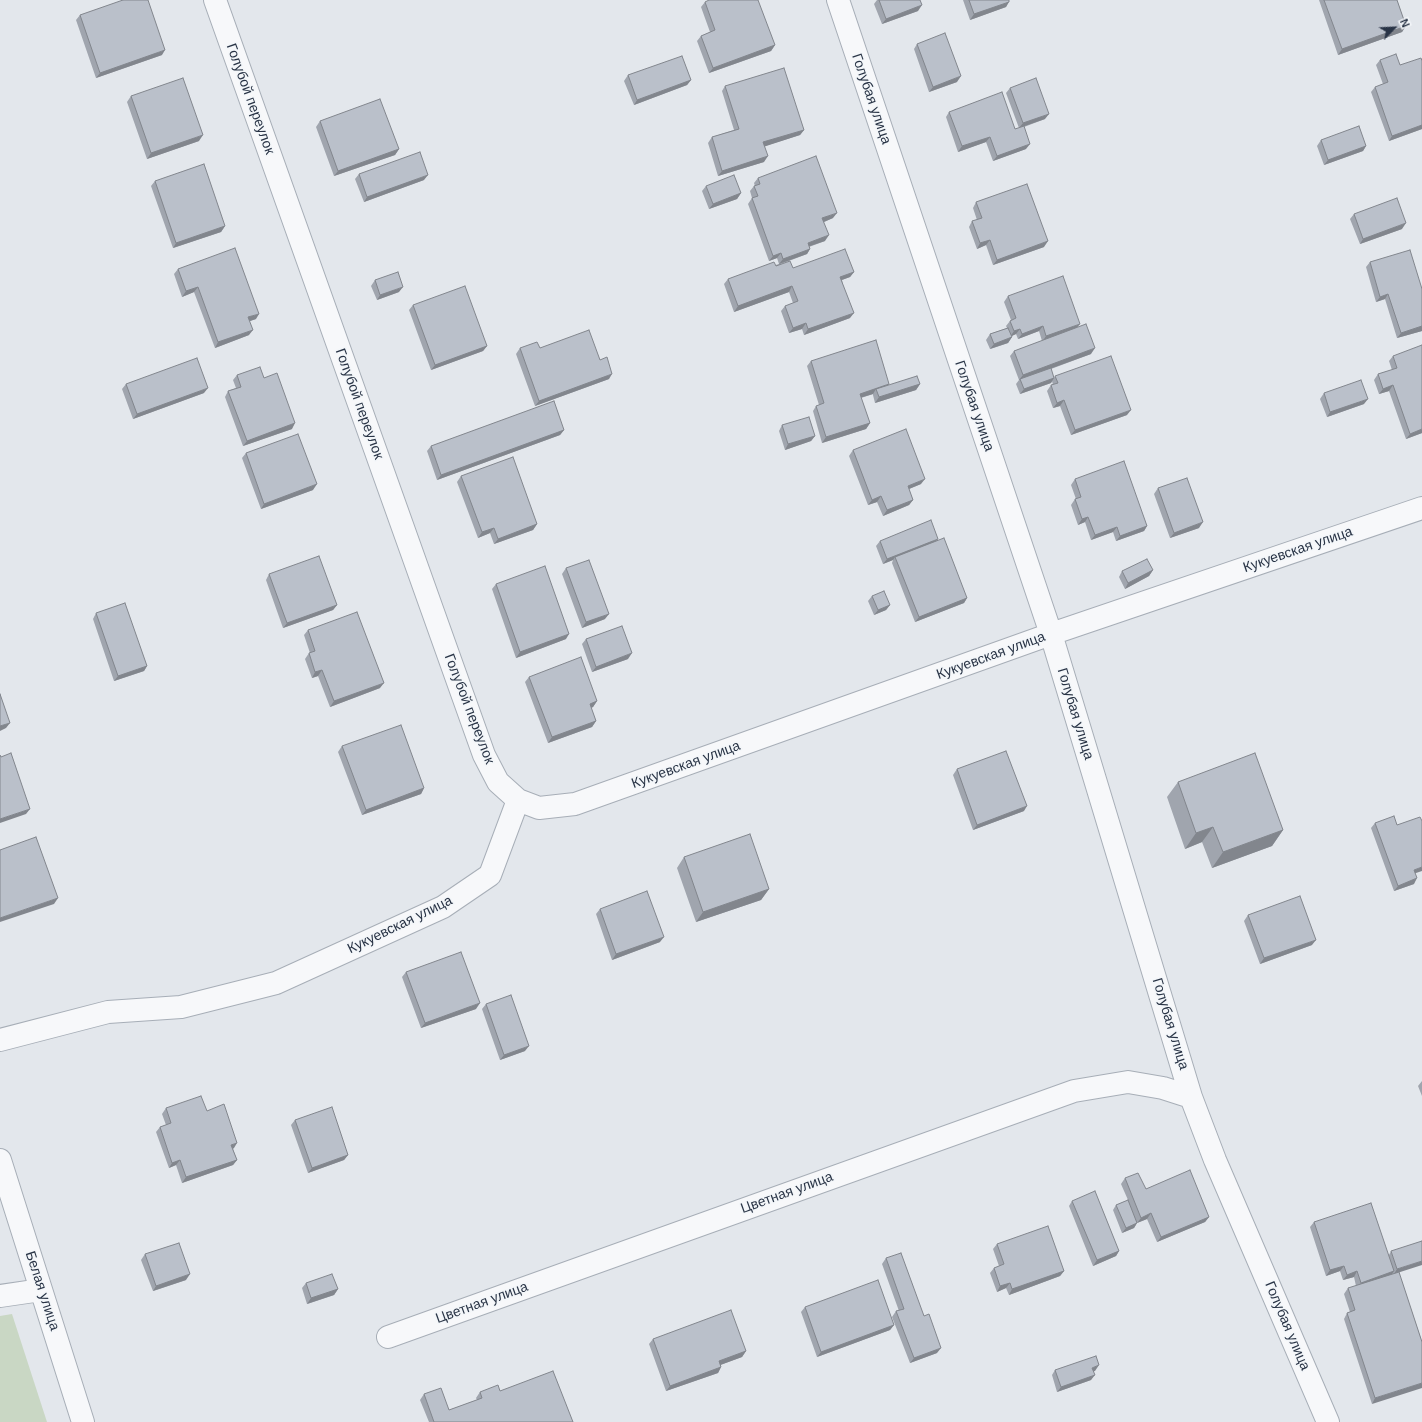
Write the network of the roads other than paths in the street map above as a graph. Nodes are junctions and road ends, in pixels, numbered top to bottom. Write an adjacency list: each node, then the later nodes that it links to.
1 (215, 0): 5 (street, Голубой переулок)
2 (838, 0): 4 (street, Голубая улица)
3 (1422, 508): 4 (street, Кукуевская улица)
4 (1051, 634): 5 (street, Кукуевская улица); 7 (street, Голубая улица)
5 (518, 800): 6 (street, Кукуевская улица)
6 (0, 1040)
7 (1192, 1097): 11 (street, Цветная улица); 13 (street, Голубая улица)
8 (0, 1160): 9 (street, Белая улица)
9 (41, 1290): 10 (street); 12 (street, Белая улица)
10 (0, 1296)
11 (388, 1336)
12 (83, 1422)
13 (1328, 1422)

